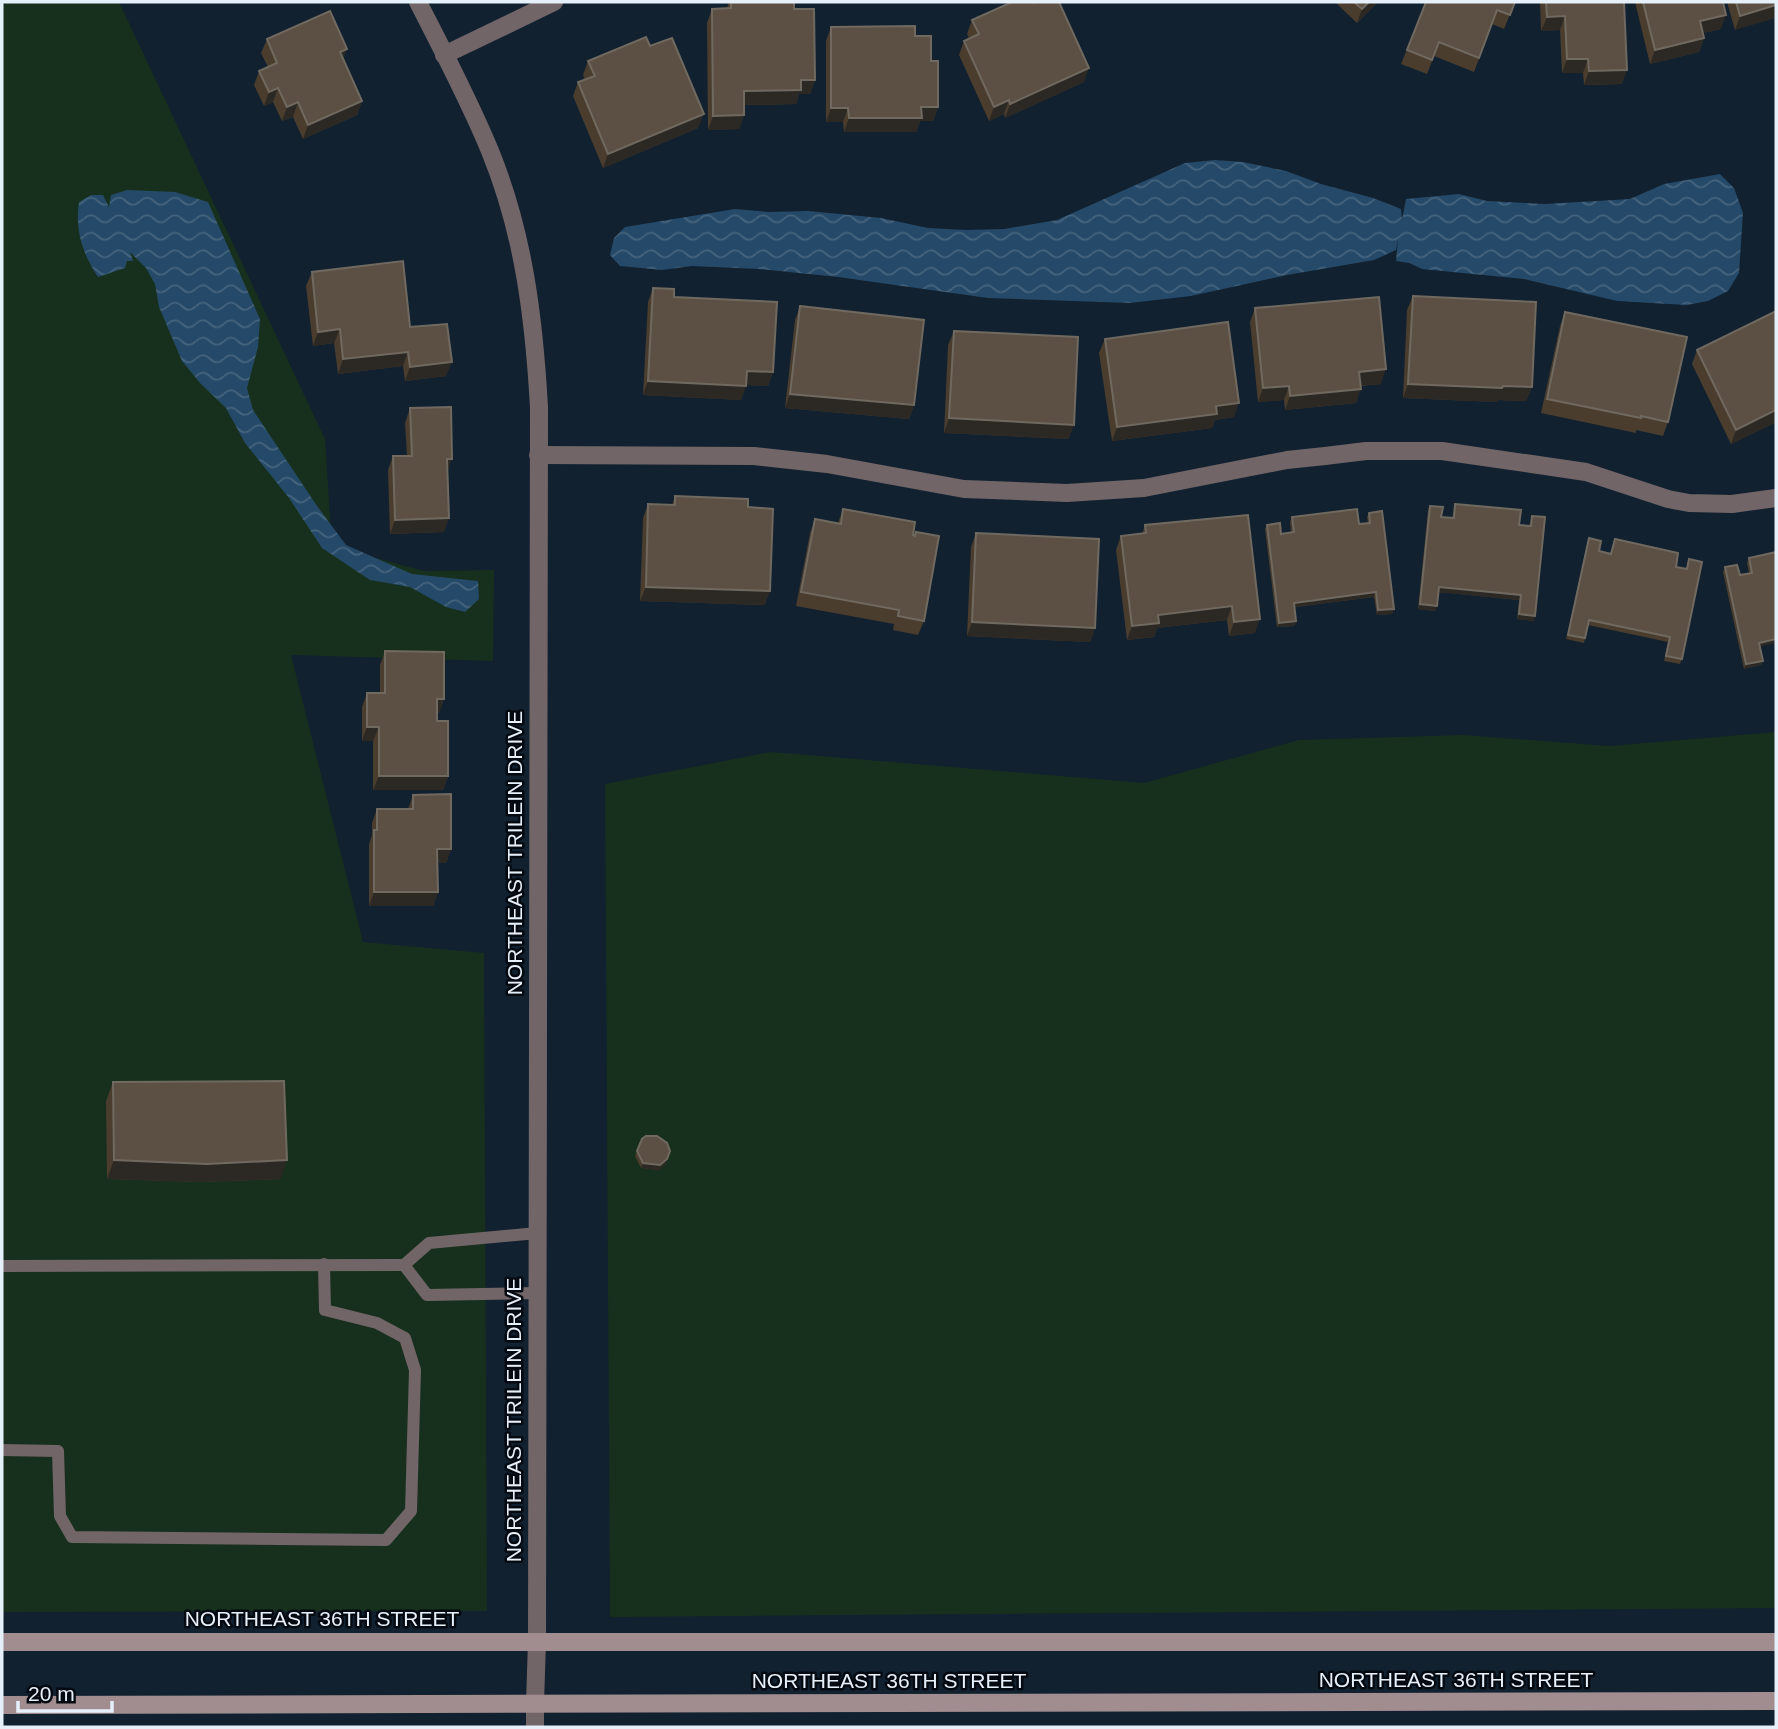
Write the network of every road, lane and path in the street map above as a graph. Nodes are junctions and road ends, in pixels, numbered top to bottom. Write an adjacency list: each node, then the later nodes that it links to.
1 (418, 2): 3 (street, NORTHEAST TRILEIN DRIVE)
2 (554, 2): 3 (street)
3 (444, 55): 4 (street, NORTHEAST TRILEIN DRIVE)
4 (538, 455): 5 (street); 6 (street, NORTHEAST TRILEIN DRIVE)
5 (1776, 498)
6 (537, 1233): 8 (lane); 10 (street, NORTHEAST TRILEIN DRIVE)
7 (324, 1264): 8 (lane); 9 (lane); 11 (lane)
8 (404, 1265): 10 (lane)
9 (2, 1266)
10 (537, 1293): 12 (street, NORTHEAST TRILEIN DRIVE)
11 (2, 1450)
12 (537, 1641): 13 (main road, NORTHEAST 36TH STREET); 14 (main road, NORTHEAST 36TH STREET); 16 (street, NORTHEAST TRILEIN DRIVE)
13 (2, 1642)
14 (1776, 1642)
15 (1776, 1701): 16 (main road, NORTHEAST 36TH STREET)
16 (535, 1704): 17 (main road, NORTHEAST 36TH STREET); 18 (street, NORTHEAST TRILEIN DRIVE)
17 (2, 1705)
18 (535, 1727)

